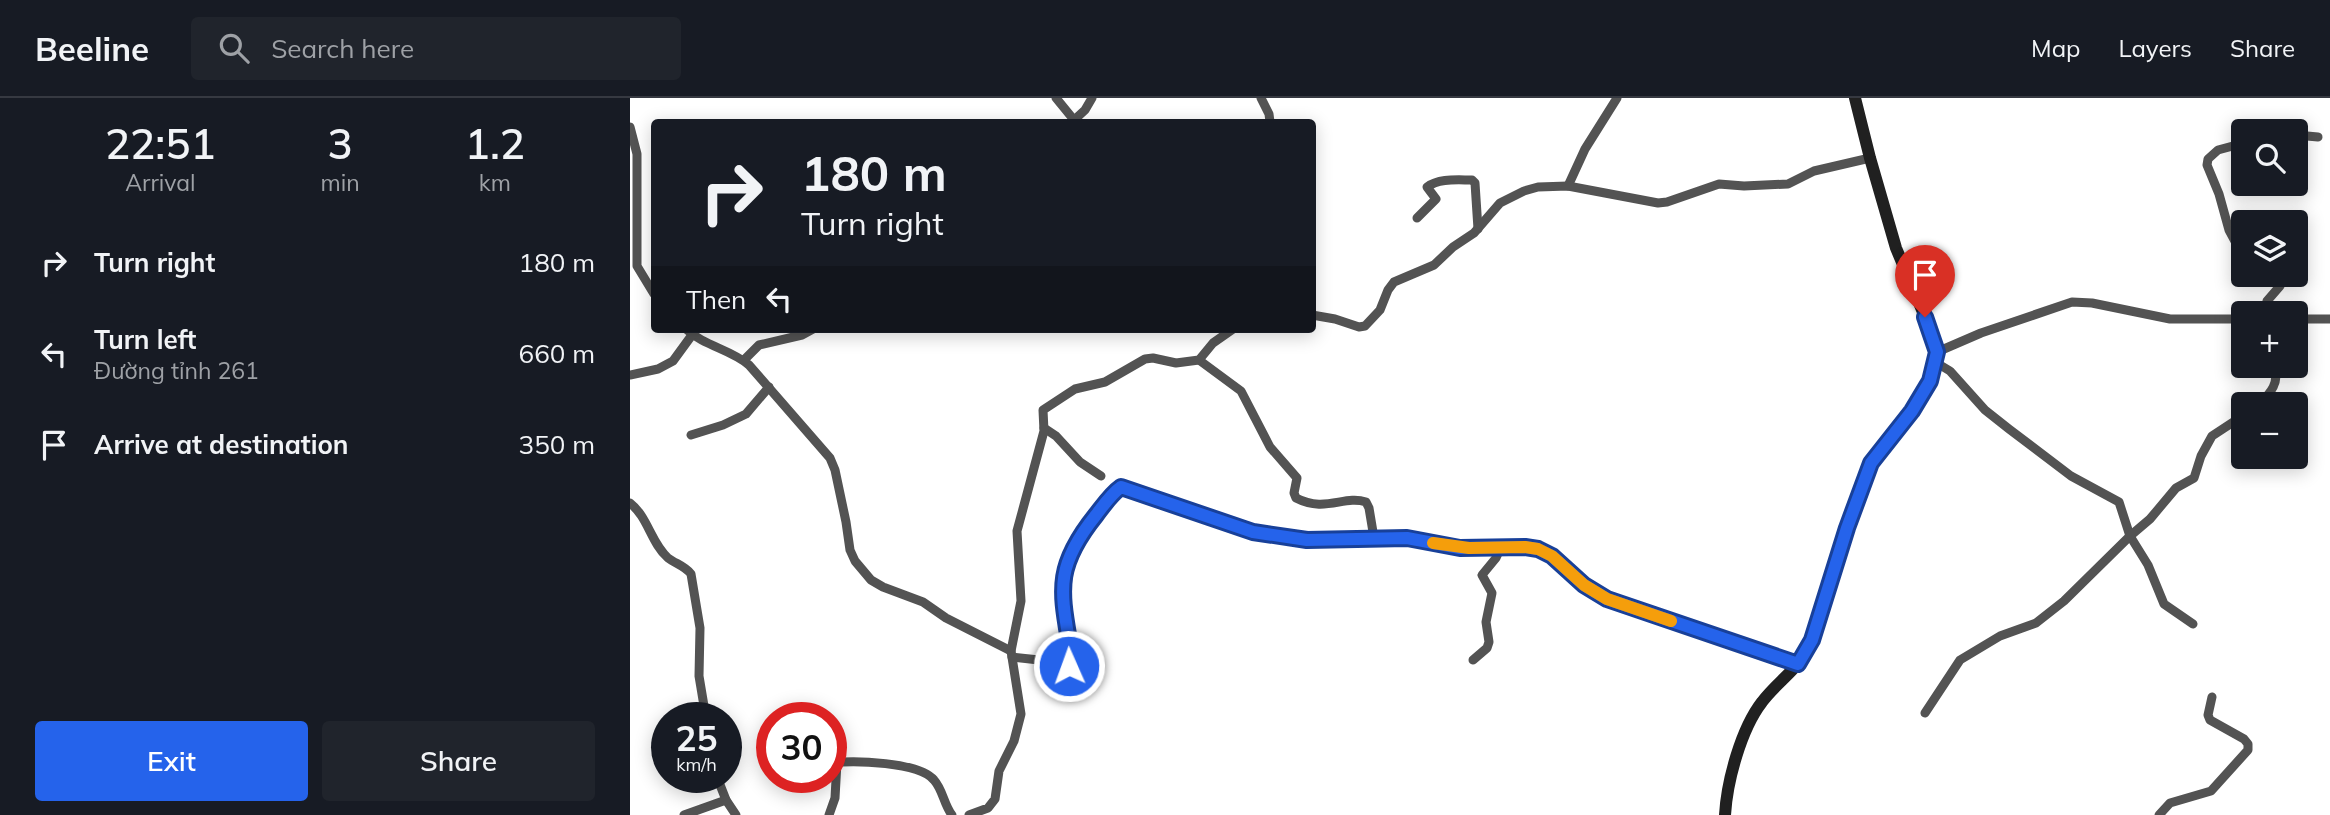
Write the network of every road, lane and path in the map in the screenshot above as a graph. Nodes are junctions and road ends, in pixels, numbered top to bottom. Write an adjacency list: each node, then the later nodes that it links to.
1 (1056, 98): 6 (street)
2 (1092, 98): 7 (street)
3 (1261, 98): 8 (street)
4 (1618, 98): 14 (street)
5 (1854, 98): 13 (main road)
6 (1072, 119)
7 (1075, 119)
8 (1271, 119)
9 (630, 127): 16 (street)
10 (2308, 136): 11 (street)
11 (2318, 137)
12 (2231, 146): 19 (street)
13 (1870, 158): 14 (street); 32 (main road)
14 (1568, 186): 18 (street)
15 (1417, 218): 18 (street)
16 (638, 219): 17 (street); 20 (street)
17 (630, 228)
18 (1478, 229): 24 (street)
19 (2231, 234)
20 (635, 273): 22 (street)
21 (2279, 287): 23 (street)
22 (651, 291)
23 (2267, 301)
24 (1316, 316)
25 (2231, 319): 32 (street)
26 (2308, 319): 27 (street)
27 (2330, 319)
28 (688, 333): 35 (street)
29 (691, 333): 33 (street)
30 (806, 333): 33 (street)
31 (1227, 333): 34 (street)
32 (1936, 357): 42 (street); 48 (main road)
33 (744, 360): 36 (street)
34 (1199, 360): 38 (street); 43 (street)
35 (630, 375)
36 (769, 387): 39 (street); 46 (street)
37 (2231, 424): 42 (street)
38 (1044, 428): 40 (street); 46 (street)
39 (691, 435)
40 (1101, 476)
41 (630, 503): 50 (street)
42 (2130, 536): 45 (street); 51 (street)
43 (1374, 538): 44 (street); 46 (street)
44 (1501, 547): 47 (street); 48 (street)
45 (2193, 624)
46 (1011, 654): 56 (street)
47 (1473, 660)
48 (1798, 664): 63 (main road)
49 (2212, 697): 64 (street)
50 (703, 702)
51 (1925, 713)
52 (847, 761): 60 (street)
53 (723, 793): 55 (street)
54 (835, 793): 59 (street)
55 (726, 800): 57 (street); 58 (street)
56 (993, 802): 61 (street); 62 (street)
57 (684, 815)
58 (736, 815)
59 (828, 815)
60 (952, 815)
61 (969, 815)
62 (996, 815)
63 (1725, 815)
64 (2159, 815)

